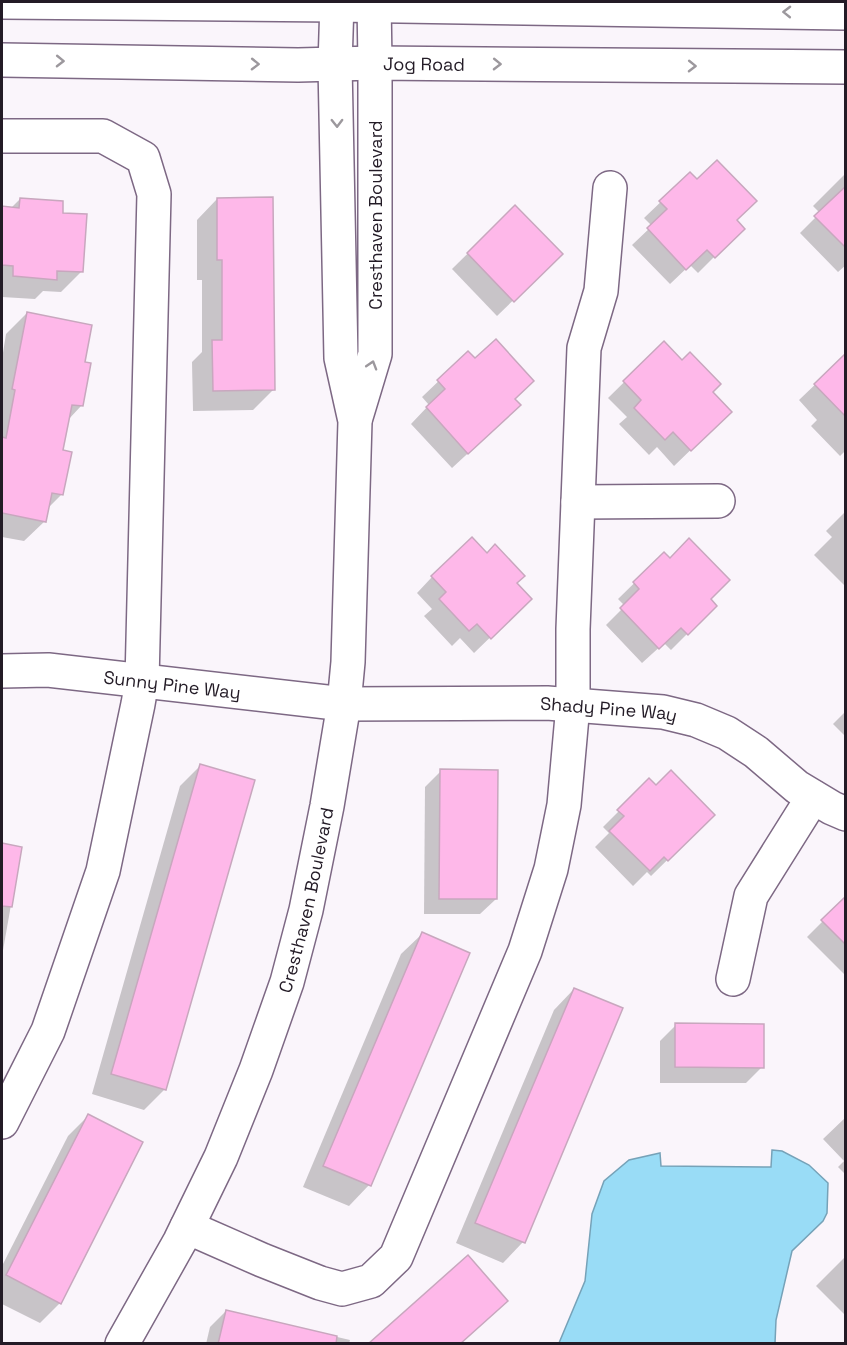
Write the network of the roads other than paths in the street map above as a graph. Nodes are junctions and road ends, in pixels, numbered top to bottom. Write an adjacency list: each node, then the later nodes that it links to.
1 (2, 2): 2 (street)
2 (336, 3): 3 (street); 7 (street, Cresthaven Boulevard)
3 (374, 4): 4 (street, one-way to 3); 6 (street, Cresthaven Boulevard)
4 (846, 13)
5 (2, 60): 7 (street, Jog Road, one-way to 7)
6 (375, 63): 7 (street, Jog Road); 8 (street, Jog Road, one-way to 8); 11 (street, Cresthaven Boulevard, one-way to 6)
7 (335, 65): 11 (street, Cresthaven Boulevard, one-way to 11)
8 (846, 67)
9 (2, 136): 15 (street)
10 (610, 188): 13 (street)
11 (355, 421): 16 (street, Cresthaven Boulevard)
12 (718, 501): 13 (street)
13 (578, 502): 17 (street)
14 (2, 671): 15 (street, Sunny Pine Way)
15 (142, 681): 16 (street, Sunny Pine Way); 21 (street)
16 (344, 704): 17 (street, Shady Pine Way); 22 (street, Cresthaven Boulevard)
17 (573, 705): 18 (street, Shady Pine Way); 22 (street)
18 (813, 797): 19 (street, Shady Pine Way); 20 (street)
19 (846, 814)
20 (733, 980)
21 (2, 1122)
22 (187, 1227): 23 (street, Cresthaven Boulevard)
23 (122, 1344)

